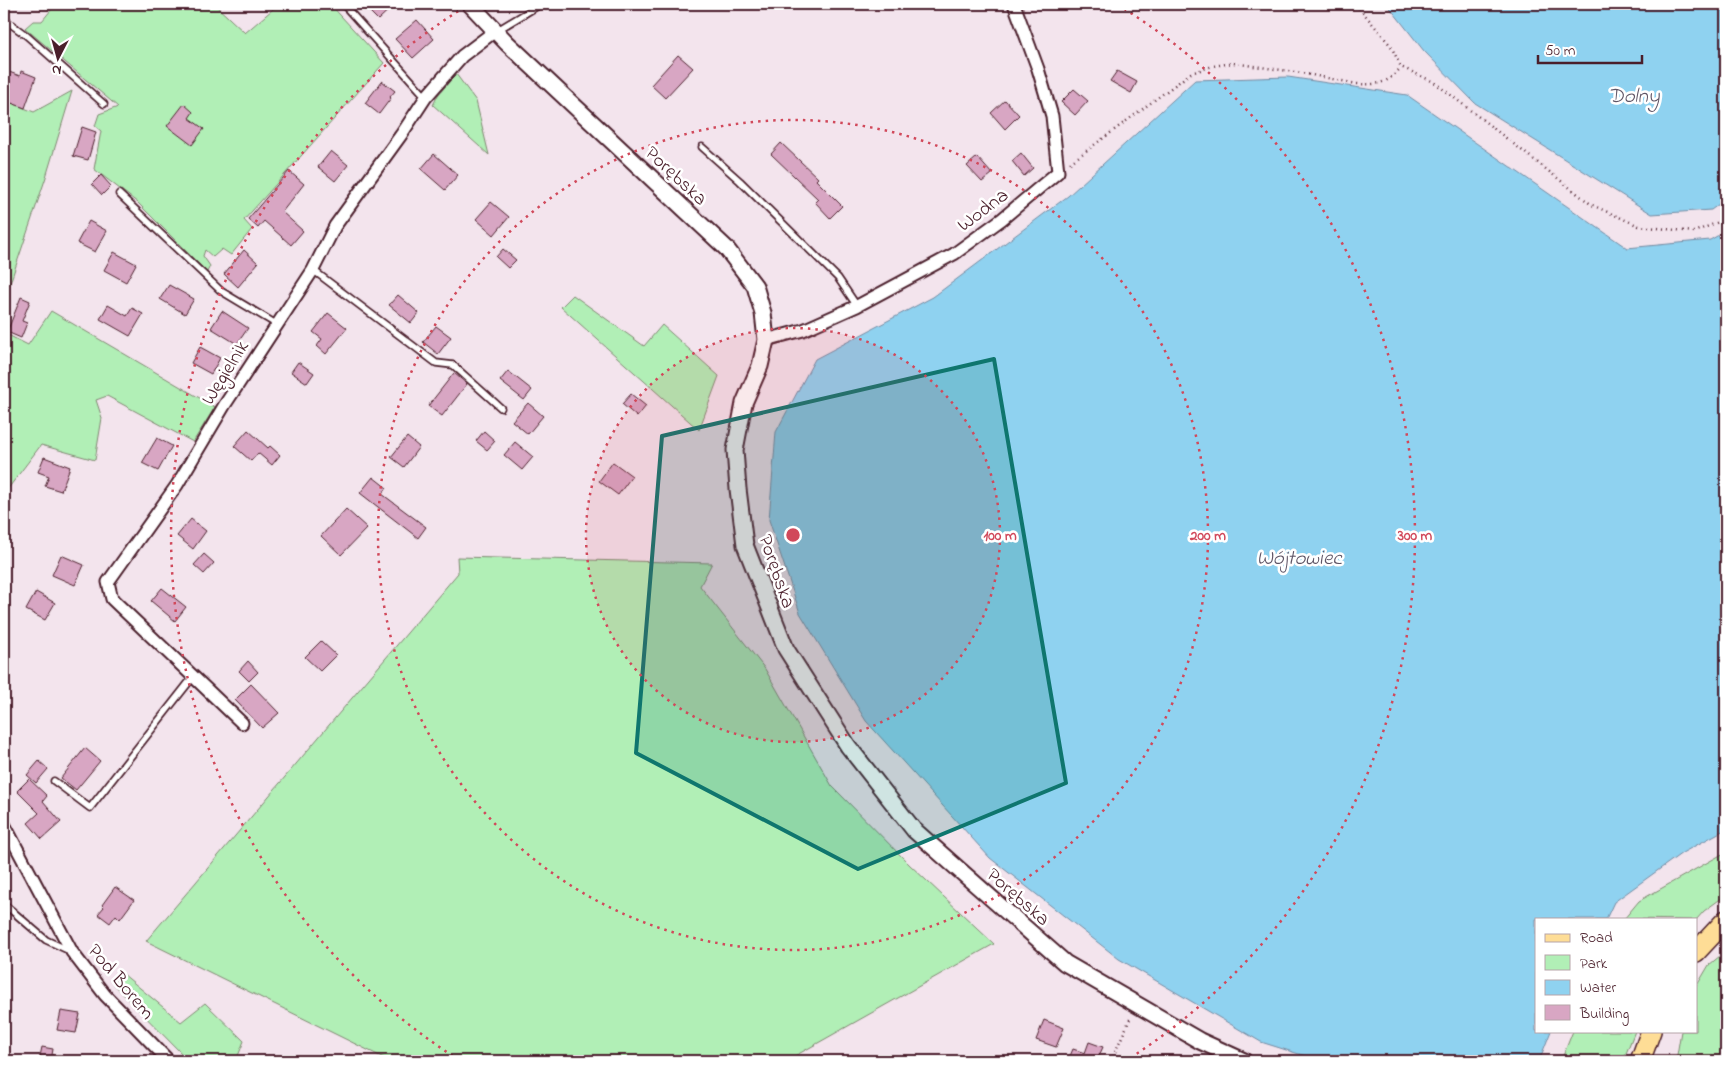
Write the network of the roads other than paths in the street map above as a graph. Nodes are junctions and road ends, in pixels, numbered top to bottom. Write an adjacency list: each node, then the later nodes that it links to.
1 (343, 4): 7 (lane)
2 (470, 4): 6 (street, Porębska)
3 (541, 4): 6 (lane)
4 (1014, 4): 12 (street, Wodna)
5 (4, 19): 8 (lane)
6 (496, 31): 7 (street, Węgielnik); 14 (street, Porębska)
7 (426, 97): 11 (street, Węgielnik)
8 (104, 104)
9 (702, 147): 12 (lane)
10 (119, 194): 13 (lane)
11 (312, 270): 13 (street, Węgielnik); 15 (lane)
12 (857, 306): 14 (street, Wodna)
13 (276, 324): 16 (street, Węgielnik)
14 (766, 340): 26 (street, Porębska)
15 (502, 408)
16 (193, 677): 17 (street, Węgielnik); 18 (lane)
17 (242, 723)
18 (54, 781)
19 (4, 824): 23 (street, Pod Borem)
20 (4, 904): 23 (lane)
21 (1726, 920): 22 (main road)
22 (1698, 950)
23 (72, 952): 25 (street, Pod Borem)
24 (1651, 1032): 27 (main road)
25 (169, 1061)
26 (1244, 1061)
27 (1640, 1061)

